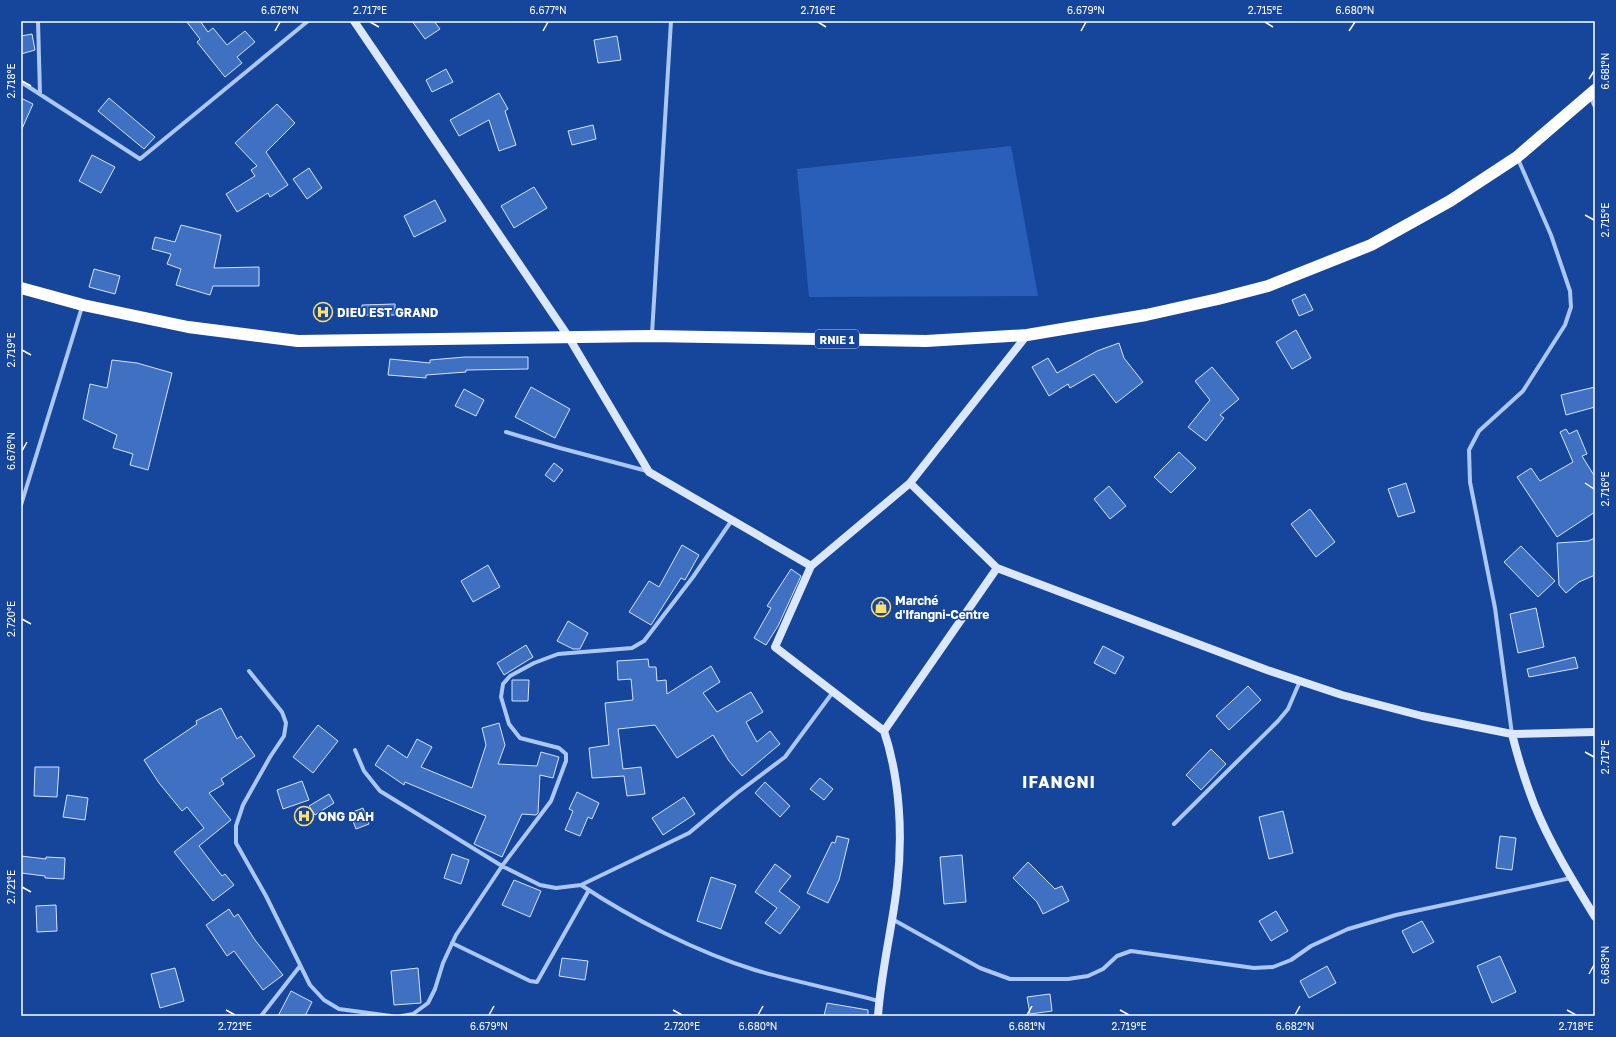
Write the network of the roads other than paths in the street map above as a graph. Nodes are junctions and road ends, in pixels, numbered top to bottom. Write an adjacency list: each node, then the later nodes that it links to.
1 (38, 21): 7 (street)
2 (308, 21): 7 (street)
3 (354, 21): 13 (street)
4 (671, 21): 14 (street)
5 (21, 82): 7 (street)
6 (1592, 93): 8 (street); 9 (highway, RNIE 1)
7 (40, 94)
8 (1595, 107)
9 (1517, 157): 12 (highway, RNIE 1); 27 (street)
10 (21, 288): 11 (highway, RNIE 1)
11 (83, 305): 13 (highway, RNIE 1); 18 (street)
12 (1026, 335): 14 (highway, RNIE 1); 17 (street)
13 (568, 336): 14 (highway, RNIE 1); 16 (street)
14 (652, 336)
15 (506, 432): 16 (street)
16 (649, 472): 19 (street)
17 (910, 483): 20 (street); 21 (street)
18 (21, 505)
19 (732, 520): 20 (street); 30 (street)
20 (811, 566): 24 (street)
21 (997, 568): 23 (street); 25 (street)
22 (249, 671): 37 (street)
23 (1301, 681): 27 (street); 29 (street)
24 (833, 692): 25 (street); 32 (street)
25 (884, 731): 35 (street)
26 (1595, 732): 27 (street)
27 (1512, 734): 31 (street)
28 (355, 750): 30 (street)
29 (1174, 824)
30 (502, 866): 32 (street); 36 (street)
31 (1571, 878): 34 (street); 35 (street)
32 (581, 885): 33 (street)
33 (589, 890): 36 (street); 38 (street)
34 (1595, 917)
35 (892, 919): 38 (street)
36 (452, 943): 41 (street)
37 (300, 966): 39 (street); 40 (street)
38 (880, 1001): 42 (street)
39 (261, 1016)
40 (391, 1016)
41 (402, 1016)
42 (878, 1016)

